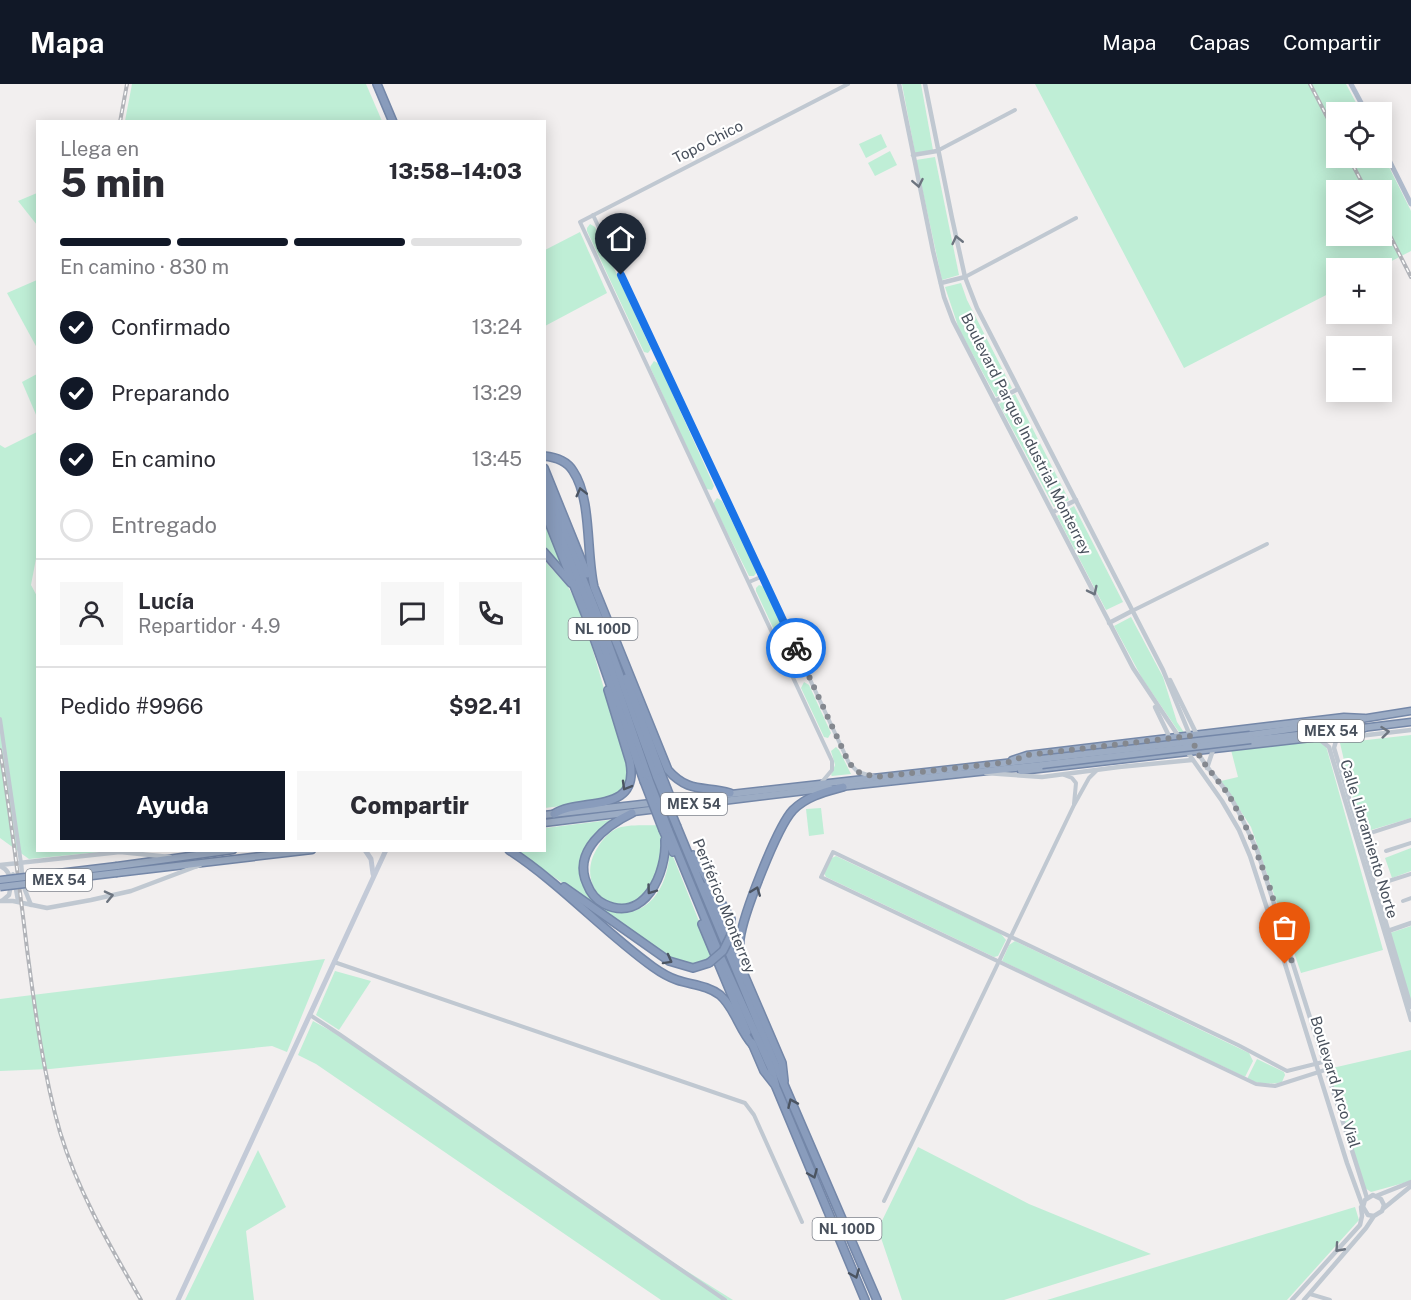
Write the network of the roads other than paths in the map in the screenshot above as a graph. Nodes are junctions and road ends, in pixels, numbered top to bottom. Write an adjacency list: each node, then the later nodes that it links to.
1 (378, 84): 9 (highway)
2 (383, 84): 10 (highway)
3 (848, 84): 15 (street, Topo Chico)
4 (899, 84): 12 (street, Boulevard Parque Industrial Monterrey)
5 (925, 84): 11 (street, Boulevard Parque Industrial Monterrey)
6 (1350, 84): 7 (main road)
7 (1360, 102)
8 (1015, 110): 11 (street)
9 (392, 120)
10 (397, 120)
11 (937, 151): 12 (street); 17 (street, Boulevard Parque Industrial Monterrey, one-way to 11)
12 (913, 155): 18 (street, Boulevard Parque Industrial Monterrey, one-way to 18)
13 (1392, 164): 14 (main road)
14 (1411, 201)
15 (593, 215): 30 (street); 31 (street, Topo Chico)
16 (1076, 218): 17 (street)
17 (965, 277): 18 (street); 19 (street, Boulevard Parque Industrial Monterrey)
18 (941, 283): 20 (street, Boulevard Parque Industrial Monterrey)
19 (1018, 389): 20 (street); 24 (street, Boulevard Parque Industrial Monterrey)
20 (995, 401): 26 (street, Boulevard Parque Industrial Monterrey)
21 (546, 456): 32 (highway, one-way to 21)
22 (546, 473): 32 (highway)
23 (546, 488): 67 (highway, Periférico Monterrey / NL 100D)
24 (1076, 500): 26 (street); 34 (street, Boulevard Parque Industrial Monterrey)
25 (546, 501): 69 (highway, Periférico Monterrey / NL 100D)
26 (1053, 512): 35 (street, Boulevard Parque Industrial Monterrey, one-way to 35)
27 (546, 515): 33 (highway)
28 (1267, 544): 34 (street)
29 (546, 554): 33 (highway)
30 (763, 576): 31 (street); 68 (street)
31 (749, 582): 70 (street)
32 (594, 587): 36 (highway)
33 (578, 596): 37 (highway)
34 (1132, 611): 35 (street); 46 (street, Boulevard Parque Industrial Monterrey)
35 (1109, 623): 38 (street, Boulevard Parque Industrial Monterrey)
36 (610, 630): 67 (highway); 72 (highway)
37 (598, 650): 69 (highway); 75 (highway, one-way to 75)
38 (1148, 694): 49 (street, Boulevard Parque Industrial Monterrey); 51 (street)
39 (1411, 711): 40 (highway, MEX 54)
40 (1364, 718): 45 (highway); 48 (highway, MEX 54)
41 (0, 719): 92 (street)
42 (1411, 722): 43 (highway, MEX 54)
43 (1365, 728): 48 (highway, MEX 54); 50 (highway)
44 (1411, 730): 47 (street, one-way to 44)
45 (1208, 733): 46 (highway); 53 (highway)
46 (1193, 735): 49 (highway); 54 (street, Boulevard Arco Vial)
47 (1359, 735): 52 (street); 81 (street, Calle Libramiento Norte)
48 (1250, 737): 60 (highway, MEX 54, bridge)
49 (1179, 738): 51 (highway); 55 (street, Boulevard Arco Vial)
50 (1311, 738): 52 (street); 53 (highway)
51 (1166, 739): 56 (highway); 59 (highway)
52 (1319, 739): 97 (street, Calle Libramiento Norte)
53 (1213, 750): 54 (highway); 62 (street)
54 (1197, 753): 55 (highway); 62 (street, Boulevard Arco Vial)
55 (1188, 754): 56 (highway); 58 (street, Boulevard Arco Vial)
56 (1168, 756): 57 (highway)
57 (1134, 759): 61 (street); 64 (highway)
58 (1192, 760): 61 (street); 115 (street, Boulevard Arco Vial)
59 (1009, 762): 60 (highway, MEX 54); 68 (highway, MEX 54)
60 (1042, 762): 64 (highway, MEX 54)
61 (1119, 767): 63 (street)
62 (1207, 768): 114 (street, Boulevard Arco Vial)
63 (1099, 769): 66 (street); 73 (street)
64 (999, 770): 65 (highway, MEX 54)
65 (980, 772): 66 (street); 71 (highway, MEX 54)
66 (1060, 774): 73 (street)
67 (660, 777): 79 (highway, Periférico Monterrey / NL 100D, bridge)
68 (876, 777): 70 (highway, MEX 54)
69 (646, 781): 80 (highway, Periférico Monterrey / NL 100D, bridge)
70 (821, 783): 72 (highway, MEX 54)
71 (843, 787): 74 (highway, MEX 54); 116 (highway, one-way to 71)
72 (730, 793): 75 (highway, MEX 54)
73 (1074, 805): 110 (street)
74 (632, 813): 78 (highway, MEX 54); 80 (highway, one-way to 74)
75 (554, 814): 76 (highway, MEX 54)
76 (546, 815)
77 (1411, 820): 81 (street)
78 (546, 823)
79 (679, 826): 89 (highway); 125 (highway, Periférico Monterrey / NL 100D)
80 (666, 831): 120 (highway); 125 (highway, Periférico Monterrey / NL 100D)
81 (1361, 836): 97 (street, Calle Libramiento Norte)
82 (1411, 843): 83 (street)
83 (1386, 851)
84 (220, 852): 90 (highway, MEX 54)
85 (293, 852): 91 (highway, MEX 54)
86 (366, 852): 98 (main road)
87 (385, 852): 98 (main road)
88 (512, 852): 100 (highway)
89 (693, 855): 100 (highway, one-way to 89, bridge); 116 (highway)
90 (182, 858): 92 (street); 94 (highway, MEX 54)
91 (226, 859): 94 (highway, MEX 54); 107 (street, one-way to 91)
92 (21, 863): 93 (street); 107 (street)
93 (0, 865): 104 (street)
94 (117, 869): 99 (highway, MEX 54, bridge); 102 (highway, MEX 54, bridge)
95 (13, 874): 106 (street)
96 (1411, 874): 101 (street)
97 (1370, 875): 101 (street, Calle Libramiento Norte); 109 (street, Calle Libramiento Norte)
98 (373, 876): 113 (main road)
99 (0, 880)
100 (550, 880): 120 (highway)
101 (1376, 885): 109 (street, Calle Libramiento Norte)
102 (0, 887)
103 (1411, 898): 105 (street)
104 (0, 901): 106 (street)
105 (1403, 901)
106 (18, 902): 107 (street)
107 (31, 905)
108 (1411, 923): 109 (street)
109 (1387, 931): 112 (street, Calle Libramiento Norte)
110 (1011, 936): 111 (street); 111 (street); 122 (street)
111 (999, 961): 124 (street); 130 (street)
112 (1395, 961): 117 (street, Calle Libramiento Norte); 119 (street, Calle Libramiento Norte)
113 (334, 962): 118 (main road); 134 (street)
114 (1292, 962): 115 (street); 121 (street, Boulevard Arco Vial)
115 (1285, 964): 122 (street, Boulevard Arco Vial)
116 (750, 987): 125 (highway)
117 (1411, 1007)
118 (309, 1015): 136 (main road); 137 (street)
119 (1411, 1020)
120 (753, 1045): 125 (highway)
121 (1323, 1062): 122 (street); 123 (street, Boulevard Arco Vial)
122 (1316, 1064): 124 (street, Boulevard Arco Vial)
123 (1325, 1070): 124 (street); 129 (street, Boulevard Arco Vial)
124 (1319, 1072): 128 (street, Boulevard Arco Vial)
125 (780, 1086): 138 (highway, Periférico Monterrey / NL 100D, one-way to 138); 139 (highway, Periférico Monterrey / NL 100D, one-way to 125)
126 (1411, 1184): 127 (street); 132 (street)
127 (1376, 1196): 129 (street); 132 (street)
128 (1359, 1198): 131 (street, Boulevard Arco Vial); 140 (street, one-way to 140)
129 (1367, 1198): 131 (street)
130 (884, 1201)
131 (1363, 1206): 133 (street)
132 (1384, 1208): 133 (street)
133 (1374, 1216): 135 (street)
134 (802, 1222)
135 (1310, 1294): 141 (street); 142 (street)
136 (178, 1300)
137 (725, 1300)
138 (865, 1300)
139 (878, 1300)
140 (1293, 1300)
141 (1304, 1300)
142 (1330, 1300)

